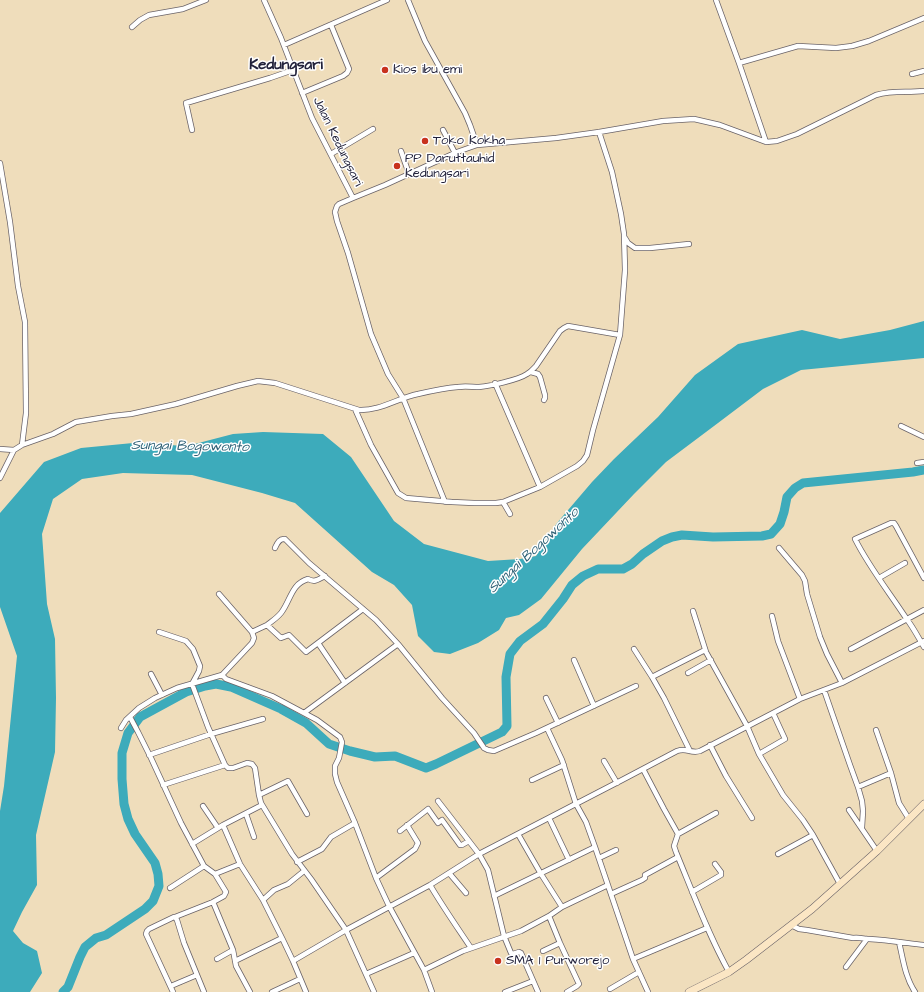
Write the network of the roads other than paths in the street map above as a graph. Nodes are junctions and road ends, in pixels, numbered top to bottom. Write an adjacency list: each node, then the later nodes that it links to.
1 (206, 0): 8 (street)
2 (264, 0): 9 (street, Jalan Kedungsari)
3 (387, 0): 7 (street)
4 (408, 0): 21 (street)
5 (716, 0): 10 (street)
6 (924, 18): 10 (street)
7 (331, 25): 9 (street); 15 (street)
8 (132, 27)
9 (284, 46): 11 (street, Jalan Kedungsari)
10 (740, 63): 20 (street)
11 (293, 70): 15 (street, Jalan Kedungsari); 17 (street)
12 (924, 71): 13 (street)
13 (912, 74)
14 (924, 92): 20 (street)
15 (302, 93): 24 (street, Jalan Kedungsari)
16 (373, 129): 24 (street)
17 (192, 130)
18 (443, 130): 23 (street)
19 (600, 132): 20 (street); 21 (street); 28 (street)
20 (766, 142)
21 (477, 145): 23 (street)
22 (401, 151): 26 (street)
23 (455, 153): 26 (street)
24 (331, 154): 27 (street, Jalan Kedungsari)
25 (0, 163): 38 (street)
26 (409, 174): 27 (street)
27 (352, 198): 33 (street, Jalan Kedungsari)
28 (624, 234): 29 (street); 30 (street)
29 (689, 244)
30 (620, 335): 31 (street); 44 (street)
31 (531, 372): 32 (street); 34 (street)
32 (495, 383): 33 (street); 44 (street)
33 (403, 398): 35 (street); 45 (street)
34 (544, 400)
35 (355, 409): 38 (street); 45 (street)
36 (901, 426): 37 (street)
37 (924, 437)
38 (22, 445): 40 (street)
39 (0, 449): 40 (street)
40 (14, 450): 43 (street)
41 (924, 462): 42 (street)
42 (917, 463)
43 (0, 478)
44 (540, 487): 46 (street)
45 (445, 502): 46 (street)
46 (503, 502): 47 (street)
47 (510, 514)
48 (275, 548): 51 (street)
49 (780, 548): 77 (street)
50 (905, 563): 52 (street)
51 (325, 576): 55 (street); 60 (street)
52 (879, 578): 53 (street); 59 (street)
53 (924, 578)
54 (219, 594): 62 (street)
55 (364, 609): 64 (street); 65 (street)
56 (924, 610): 59 (street)
57 (693, 611): 69 (street)
58 (772, 616): 83 (street)
59 (907, 619): 63 (street); 68 (street)
60 (267, 625): 62 (street); 64 (street)
61 (159, 632): 78 (street)
62 (252, 632): 74 (street)
63 (922, 641): 66 (street); 77 (street)
64 (318, 643): 76 (street)
65 (398, 644): 76 (street); 92 (street)
66 (924, 647)
67 (634, 649): 75 (street)
68 (851, 649)
69 (705, 650): 71 (street); 75 (street)
70 (574, 660): 84 (street)
71 (711, 660): 72 (street); 90 (street)
72 (688, 673)
73 (151, 674): 81 (street)
74 (222, 675): 78 (street); 85 (street)
75 (652, 677): 96 (street)
76 (345, 683): 85 (street)
77 (842, 683): 80 (street)
78 (192, 685): 81 (street); 94 (street)
79 (636, 686): 84 (street)
80 (824, 690): 83 (street); 107 (street)
81 (162, 695): 87 (street)
82 (546, 698): 89 (street)
83 (800, 699): 86 (street)
84 (594, 706): 89 (street)
85 (304, 713): 121 (street)
86 (773, 713): 90 (street); 97 (street)
87 (130, 717): 91 (street); 98 (street)
88 (263, 718): 94 (street)
89 (558, 723): 92 (street)
90 (747, 726): 95 (street); 97 (street)
91 (121, 728)
92 (547, 728): 101 (street)
93 (876, 730): 103 (street)
94 (211, 734): 98 (street); 100 (street)
95 (710, 745): 96 (street); 119 (street)
96 (690, 751): 102 (street)
97 (759, 754): 129 (street)
98 (149, 755): 106 (street)
99 (604, 761): 105 (street)
100 (225, 765): 106 (street); 108 (street)
101 (564, 765): 104 (street); 110 (street)
102 (643, 769): 105 (street); 128 (street)
103 (891, 773): 107 (street); 120 (street)
104 (532, 780)
105 (618, 783): 110 (street)
106 (163, 785): 132 (street)
107 (858, 787): 124 (street)
108 (259, 795): 112 (street); 117 (street)
109 (438, 801): 131 (street)
110 (576, 804): 118 (street); 133 (street)
111 (924, 804): 120 (main road)
112 (262, 805): 116 (street); 141 (street)
113 (203, 806): 125 (street)
114 (850, 810): 124 (street)
115 (716, 813): 128 (street)
116 (246, 814): 122 (street); 130 (street)
117 (307, 814)
118 (549, 818): 127 (street); 140 (street)
119 (752, 818)
120 (909, 819): 135 (main road)
121 (355, 822): 141 (street); 149 (street)
122 (223, 825): 125 (street); 142 (street)
123 (407, 825): 126 (street); 131 (street); 149 (street)
124 (862, 827): 135 (street)
125 (218, 828): 132 (street)
126 (400, 831)
127 (518, 834): 136 (street); 148 (street)
128 (678, 834): 138 (street)
129 (813, 835): 137 (street); 150 (street)
130 (254, 836)
131 (469, 841): 136 (street)
132 (192, 844): 144 (street)
133 (595, 847): 139 (street); 140 (street)
134 (616, 850): 139 (street)
135 (877, 851): 150 (main road)
136 (480, 854): 146 (street); 157 (street)
137 (778, 854)
138 (678, 857): 154 (street); 156 (street)
139 (599, 858): 152 (street)
140 (568, 860): 148 (street)
141 (298, 862): 145 (street)
142 (240, 864): 147 (street); 158 (street)
143 (715, 864): 154 (street)
144 (204, 866): 147 (street); 153 (street)
145 (304, 871): 158 (street); 166 (street)
146 (449, 873): 151 (street); 155 (street)
147 (215, 874): 159 (street)
148 (541, 874): 157 (street); 161 (street)
149 (376, 878): 160 (street)
150 (840, 884): 164 (main road)
151 (430, 885): 160 (street); 173 (street)
152 (608, 885): 156 (street); 161 (street)
153 (170, 888)
154 (692, 892): 165 (street)
155 (466, 893)
156 (611, 894): 178 (street)
157 (494, 896): 167 (street)
158 (263, 900): 168 (street)
159 (213, 902): 163 (street); 174 (street)
160 (389, 906): 166 (street); 176 (street)
161 (562, 907): 162 (street)
162 (549, 916): 167 (street); 171 (street)
163 (175, 918): 186 (street); 189 (street)
164 (791, 924): 169 (street); 184 (main road)
165 (707, 928): 178 (street); 184 (street)
166 (346, 930): 180 (street); 185 (street)
167 (504, 936): 173 (street); 188 (street)
168 (282, 938): 179 (street); 180 (street)
169 (867, 939): 170 (street); 181 (street)
170 (899, 942): 172 (street); 203 (street)
171 (560, 943): 175 (street); 200 (street)
172 (924, 945)
173 (470, 948): 182 (street)
174 (233, 950): 177 (street); 179 (street)
175 (543, 950)
176 (414, 953): 182 (street); 185 (street)
177 (217, 959)
178 (633, 959): 183 (street)
179 (235, 961): 193 (street)
180 (293, 961): 187 (street)
181 (846, 967)
182 (424, 970): 197 (street)
183 (639, 972): 190 (street); 201 (street)
184 (729, 972): 202 (main road)
185 (366, 974): 196 (street)
186 (197, 975): 189 (street); 192 (street)
187 (300, 979): 194 (street); 195 (street)
188 (533, 981): 198 (street); 199 (street)
189 (171, 986): 191 (street)
190 (610, 989)
191 (173, 992)
192 (204, 992)
193 (250, 992)
194 (272, 992)
195 (306, 992)
196 (374, 992)
197 (432, 992)
198 (505, 992)
199 (538, 992)
200 (567, 992)
201 (648, 992)
202 (689, 992)
203 (915, 992)

